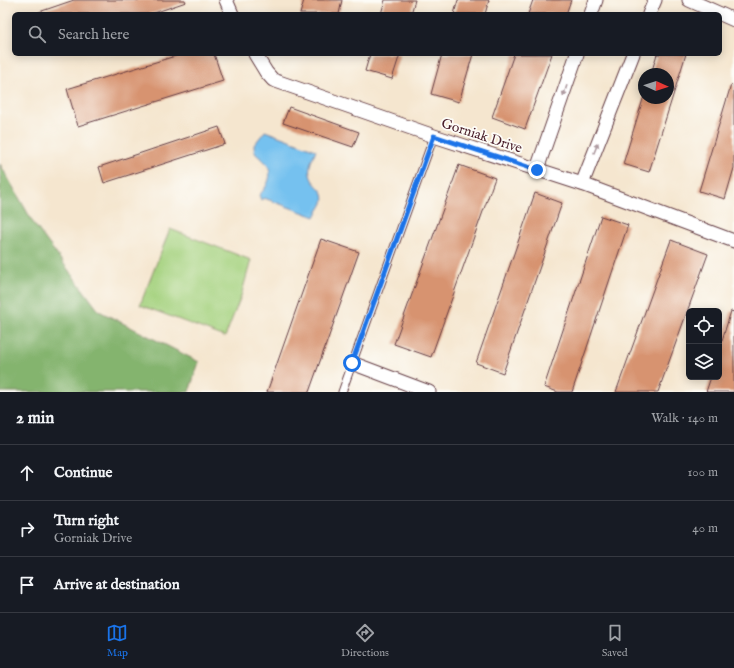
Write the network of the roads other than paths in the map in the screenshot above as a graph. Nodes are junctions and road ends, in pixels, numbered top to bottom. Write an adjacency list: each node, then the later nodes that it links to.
1 (226, 0): 5 (street)
2 (596, 0): 6 (street)
3 (655, 0): 7 (street)
4 (689, 0): 8 (street)
5 (231, 12)
6 (592, 12)
7 (650, 12)
8 (716, 12)
9 (722, 15): 10 (street)
10 (734, 20)
11 (256, 56): 14 (street, Gorniak Drive)
12 (576, 56): 15 (street, one-way to 15)
13 (632, 56): 16 (street, one-way to 13)
14 (434, 136): 15 (street, Gorniak Drive); 18 (lane)
15 (537, 170): 16 (street, Gorniak Drive)
16 (582, 184): 17 (street, Gorniak Drive)
17 (734, 241)
18 (352, 363): 19 (lane); 20 (street)
19 (342, 392)
20 (430, 392)

